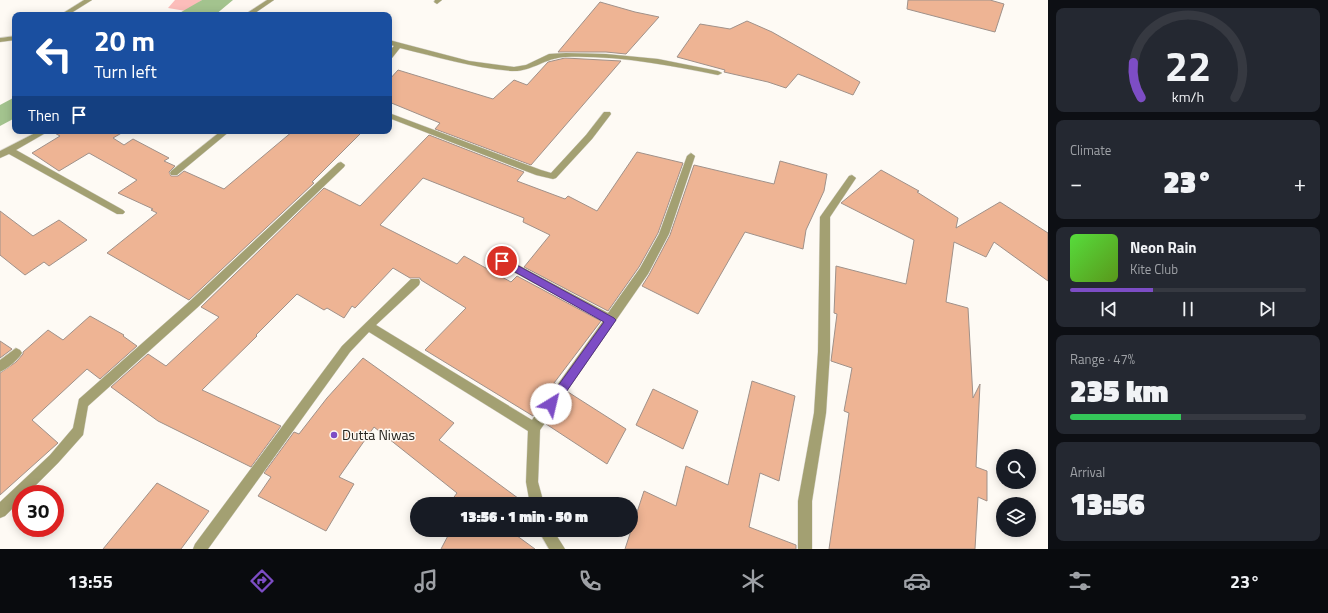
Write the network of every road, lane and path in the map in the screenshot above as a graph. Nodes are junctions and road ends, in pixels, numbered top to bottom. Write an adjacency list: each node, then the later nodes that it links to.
1 (88, 0): 3 (street)
2 (271, 0): 4 (street)
3 (68, 12)
4 (252, 12)
5 (12, 38): 6 (street)
6 (0, 40)
7 (392, 43): 8 (street)
8 (398, 45): 9 (street); 10 (street)
9 (392, 52)
10 (718, 73)
11 (607, 114): 12 (street)
12 (392, 116)
13 (39, 134): 15 (street)
14 (222, 134): 19 (street)
15 (9, 150): 16 (street); 21 (street)
16 (0, 155)
17 (692, 156): 24 (street)
18 (341, 165): 30 (street)
19 (174, 173)
20 (852, 178): 34 (street)
21 (120, 212)
22 (502, 261): 24 (street)
23 (415, 282): 25 (street)
24 (611, 320): 28 (street)
25 (368, 326): 28 (street); 33 (street)
26 (16, 353): 27 (street)
27 (0, 367)
28 (534, 428): 29 (street)
29 (535, 497)
30 (0, 511)
31 (548, 537): 32 (street)
32 (554, 548)
33 (200, 549)
34 (804, 549)

